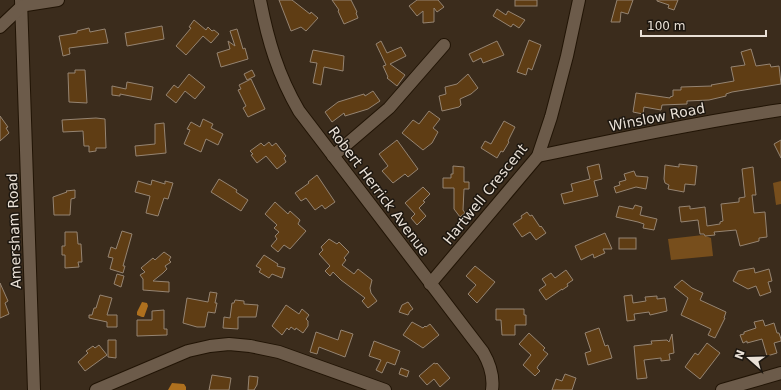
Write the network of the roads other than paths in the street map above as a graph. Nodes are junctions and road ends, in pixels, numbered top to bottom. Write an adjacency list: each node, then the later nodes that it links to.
1 (58, 0): 4 (street)
2 (260, 0): 8 (street, Robert Herrick Avenue)
3 (579, 0): 9 (street, Hartwell Crescent)
4 (21, 4): 5 (street); 13 (street, Amersham Road)
5 (0, 27)
6 (444, 46): 8 (street)
7 (781, 110): 9 (street, Winslow Road)
8 (333, 156): 10 (street, Robert Herrick Avenue)
9 (538, 156): 10 (street, Hartwell Crescent)
10 (430, 284): 16 (street, Robert Herrick Avenue)
11 (781, 373): 12 (street)
12 (739, 388): 17 (street)
13 (34, 390)
14 (96, 390): 15 (street)
15 (385, 390)
16 (492, 390)
17 (722, 390)

